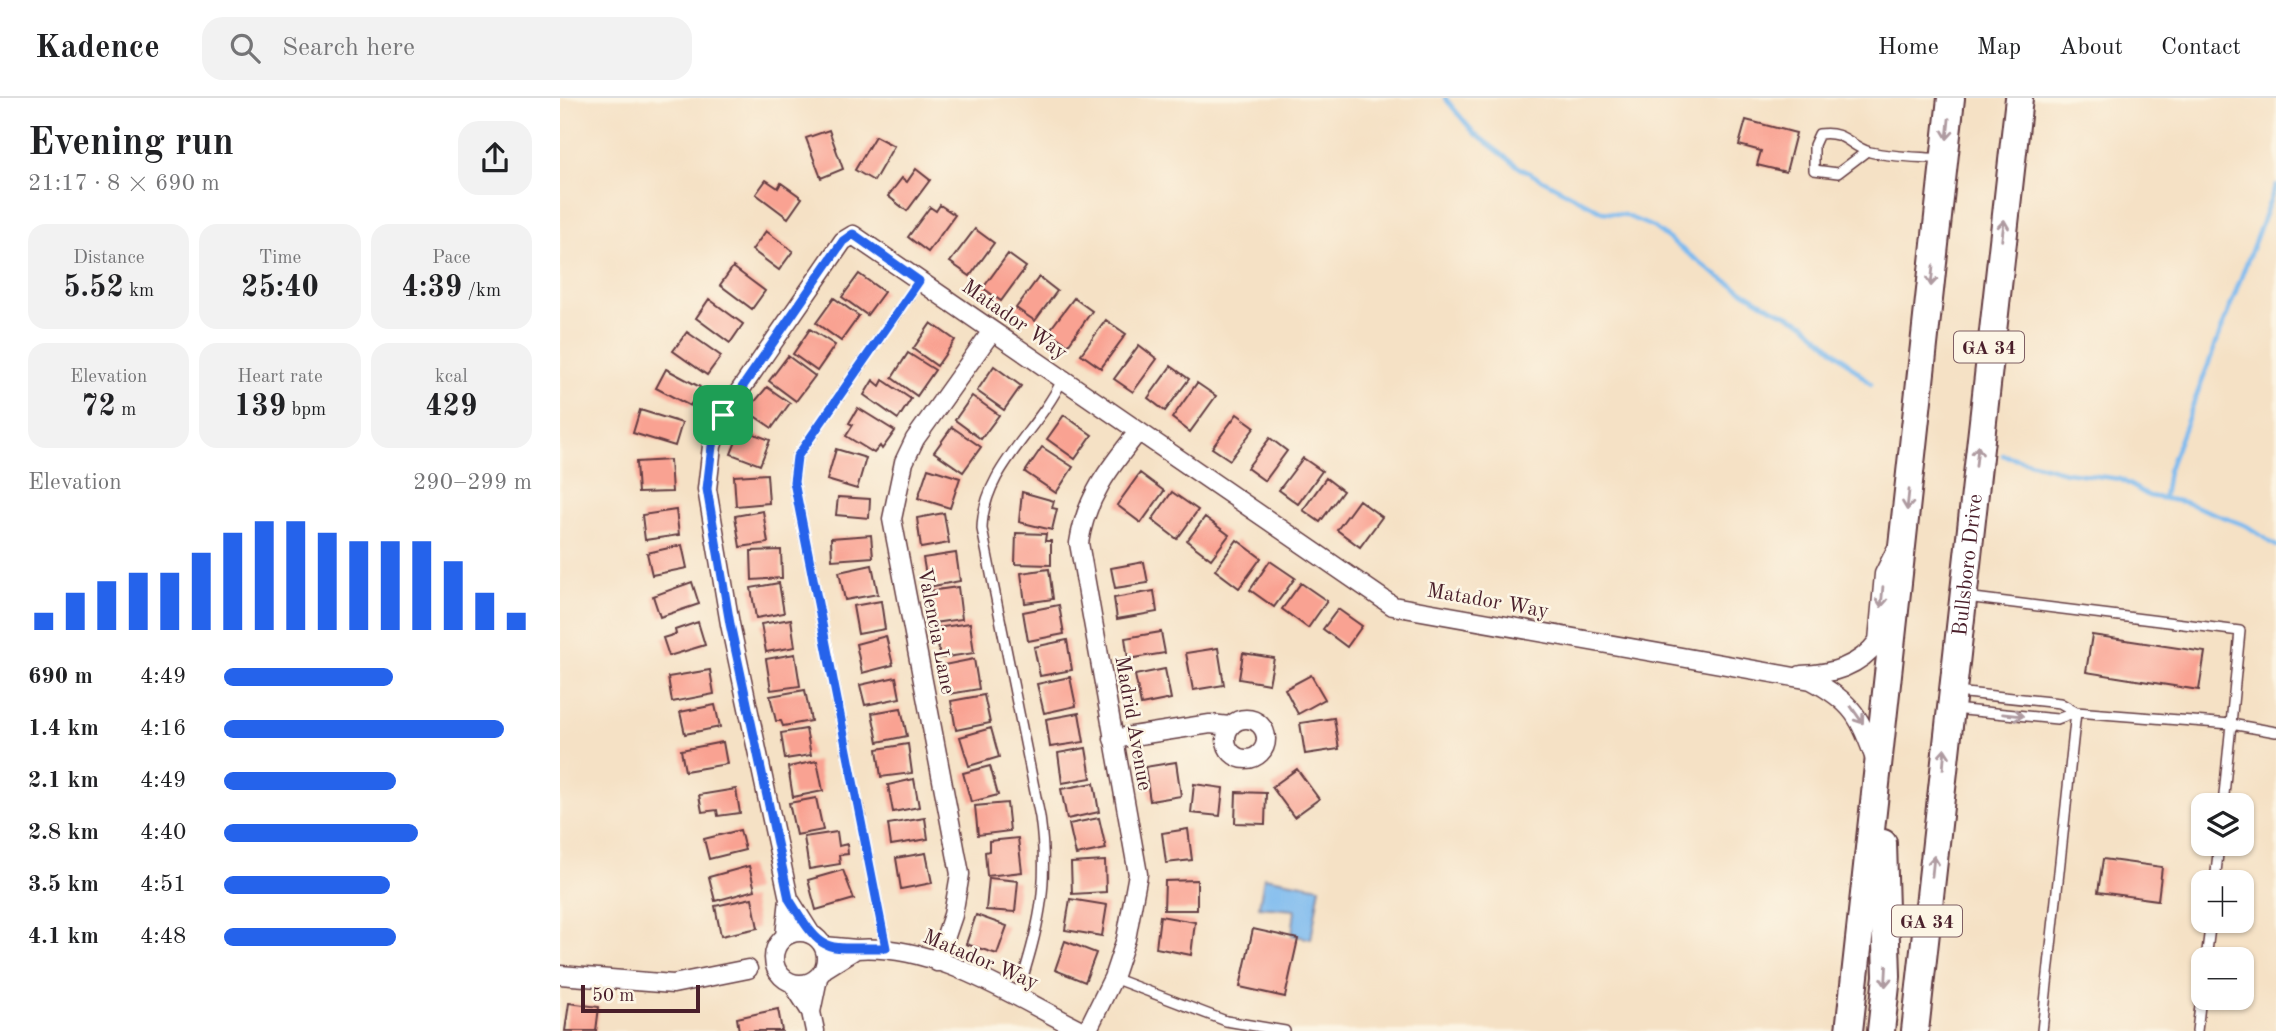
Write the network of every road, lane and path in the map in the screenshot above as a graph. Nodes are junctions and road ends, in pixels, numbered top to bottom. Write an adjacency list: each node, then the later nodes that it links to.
1 (1951, 98): 4 (main road, GA 34, one-way to 4)
2 (2018, 98): 10 (main road, Bullsboro Drive / GA 34, one-way to 2)
3 (1867, 152): 3 (lane); 4 (lane)
4 (1945, 159): 9 (main road, GA 34, one-way to 9)
5 (919, 281): 6 (street, Matador Way); 20 (street, Matador Way); 23 (lane)
6 (992, 331): 7 (street, Matador Way); 25 (street, Valencia Lane)
7 (1062, 380): 8 (street, Matador Way); 31 (lane)
8 (1138, 432): 11 (street, Matador Way); 17 (street, Madrid Avenue)
9 (1904, 534): 11 (street, one-way to 11); 18 (main road, GA 34)
10 (1962, 597): 12 (main road, Bullsboro Drive / GA 34); 14 (lane)
11 (1777, 674): 18 (street, Matador Way, one-way to 18)
12 (1950, 700): 13 (lane); 13 (lane, one-way to 13); 39 (main road, Bullsboro Drive / GA 34, one-way to 12)
13 (2076, 712): 14 (lane); 40 (lane)
14 (2231, 724): 16 (lane); 19 (lane)
15 (1230, 726): 17 (street)
16 (2276, 732)
17 (1113, 739): 29 (street, Madrid Avenue)
18 (1879, 765): 34 (main road, GA 34); 38 (main road, one-way to 38)
19 (2224, 793)
20 (789, 899): 21 (street, Matador Way); 22 (street, Matador Way)
21 (785, 936): 22 (street); 26 (street)
22 (817, 940): 24 (street, Matador Way); 27 (street)
23 (886, 948): 24 (street, Matador Way); 25 (street, Matador Way)
24 (856, 950): 27 (street, Matador Way)
25 (937, 961): 31 (street, Matador Way)
26 (775, 964): 28 (street); 30 (street)
27 (821, 973): 30 (street); 33 (street)
28 (560, 975)
29 (1113, 978): 36 (street, Madrid Avenue); 37 (lane)
30 (793, 984): 33 (street)
31 (1016, 998): 36 (street, Matador Way)
32 (2199, 1010): 41 (lane)
33 (811, 1012): 35 (street)
34 (1849, 1030)
35 (815, 1031)
36 (1085, 1031)
37 (1285, 1031)
38 (1881, 1031)
39 (1915, 1031)
40 (2042, 1031)
41 (2197, 1031)

